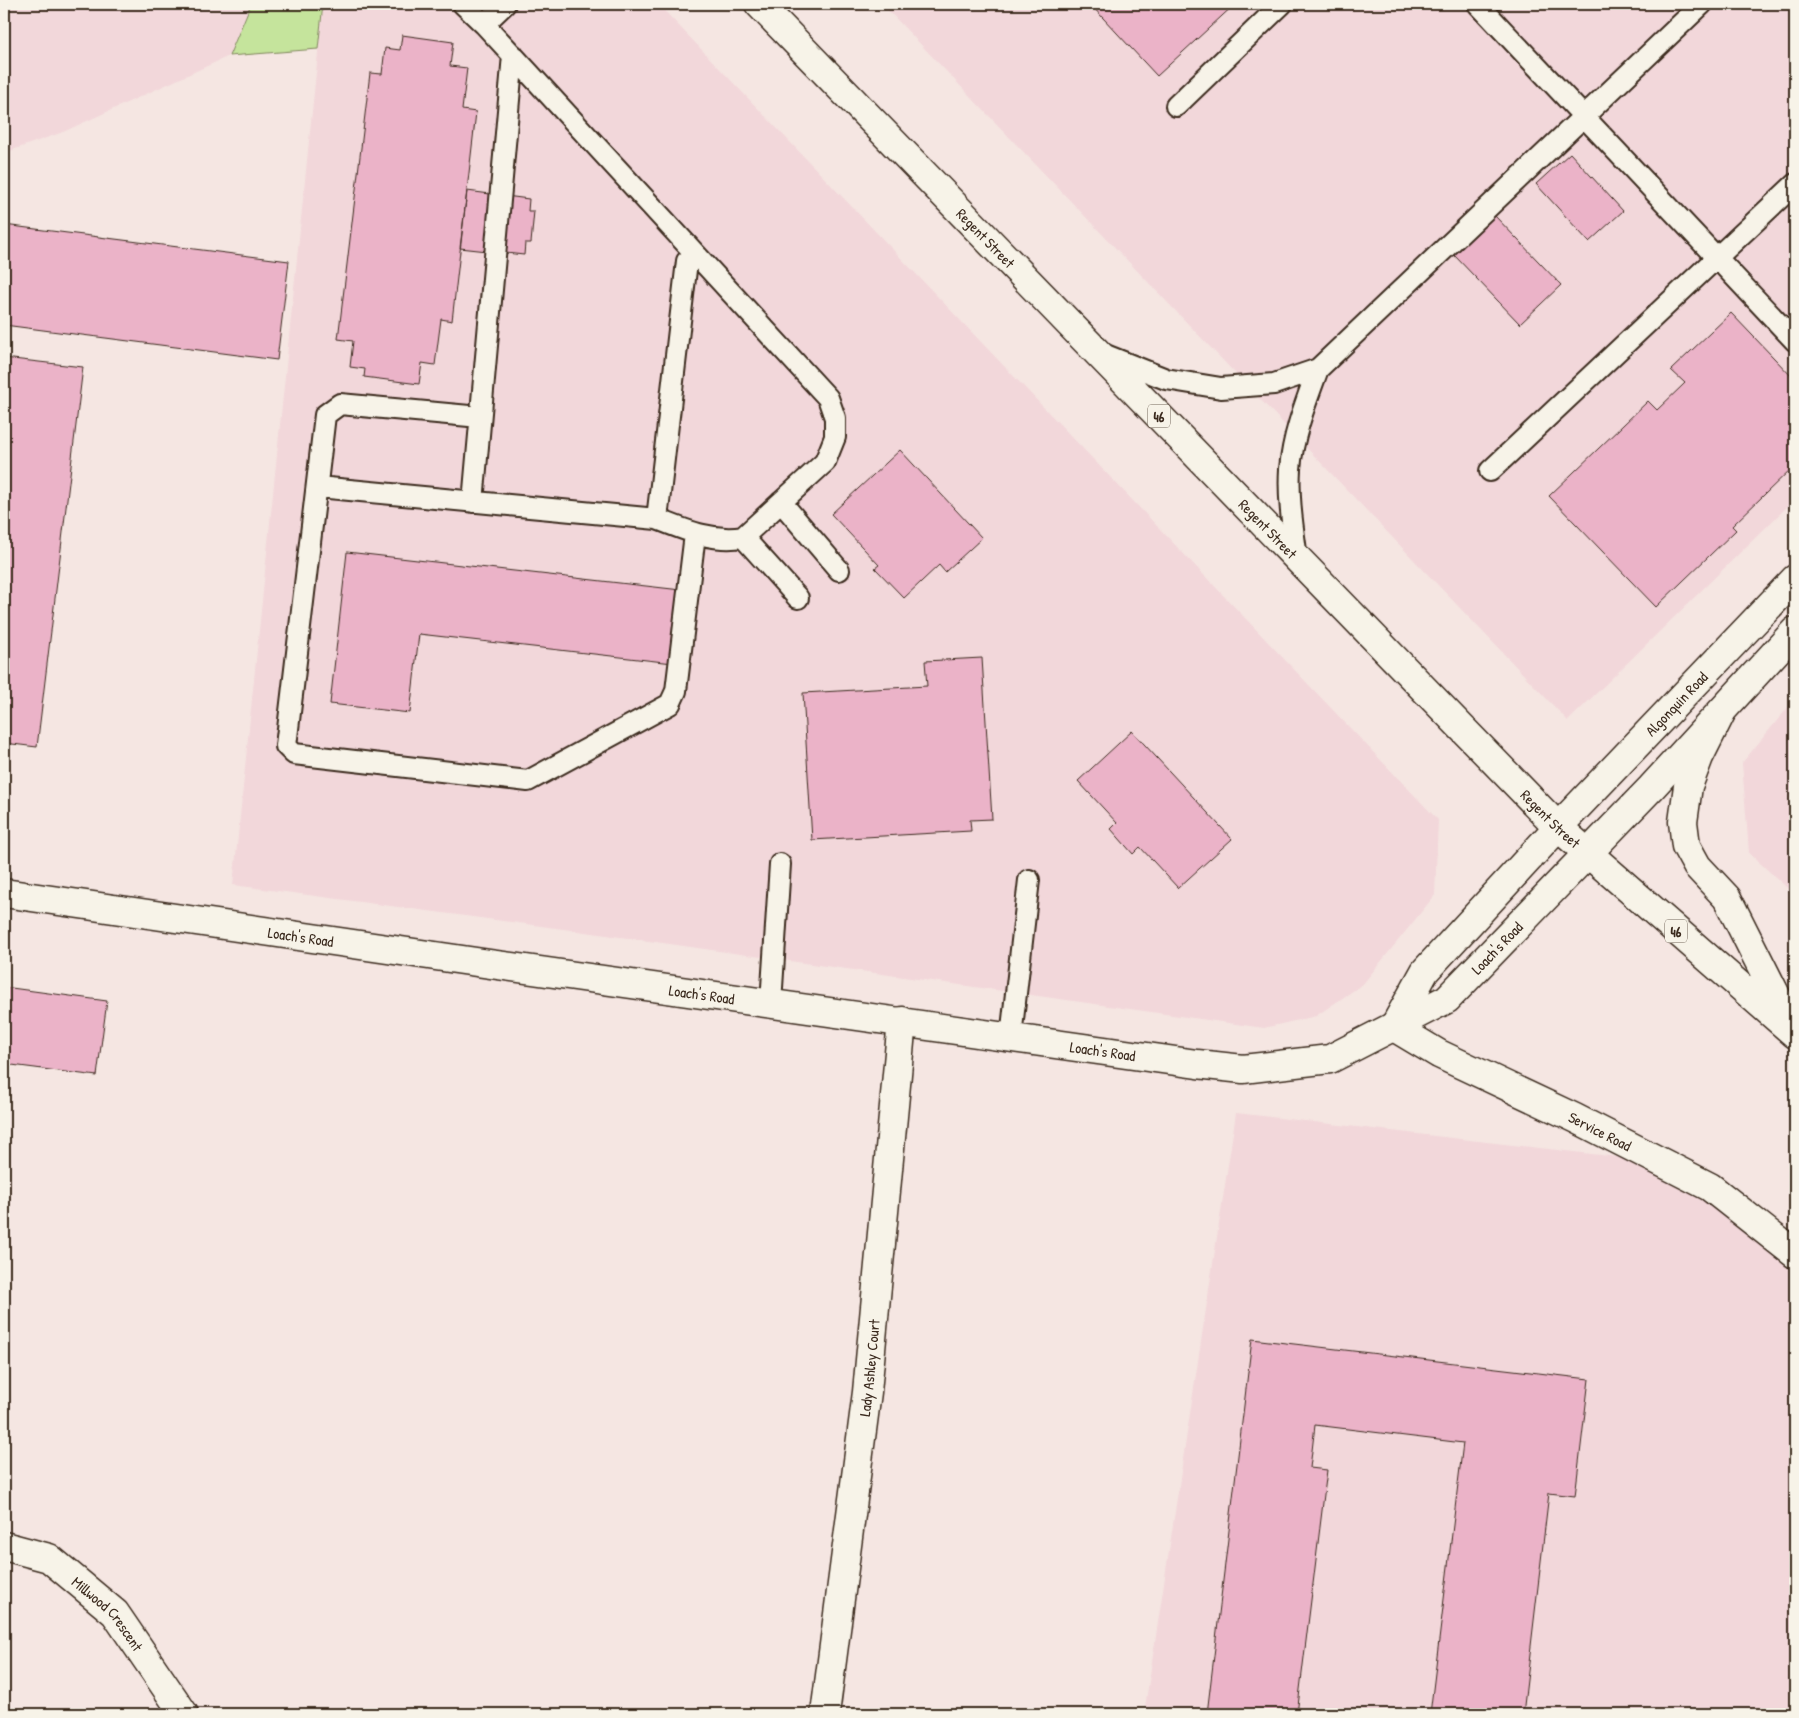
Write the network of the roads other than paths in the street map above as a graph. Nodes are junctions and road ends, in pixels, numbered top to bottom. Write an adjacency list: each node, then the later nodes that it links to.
1 (463, 4): 7 (lane)
2 (505, 4): 7 (lane)
3 (759, 4): 15 (street, Regent Street / 46)
4 (1282, 4): 9 (lane)
5 (1478, 4): 10 (lane)
6 (1702, 4): 10 (lane)
7 (484, 24): 8 (lane)
8 (513, 55): 12 (lane); 17 (lane)
9 (1176, 106)
10 (1584, 116): 13 (lane); 16 (lane)
11 (1795, 184): 13 (lane)
12 (696, 254): 21 (lane); 22 (lane)
13 (1717, 258): 14 (lane); 18 (lane)
14 (1795, 341)
15 (1096, 351): 16 (lane); 25 (street, Regent Street / 46)
16 (1318, 369): 25 (lane)
17 (480, 417): 19 (lane); 20 (lane)
18 (1490, 471)
19 (318, 487): 20 (lane); 23 (lane)
20 (473, 502): 22 (lane)
21 (781, 502): 24 (lane); 26 (lane)
22 (657, 519): 23 (lane)
23 (695, 534): 24 (lane)
24 (743, 537): 28 (lane)
25 (1297, 558): 31 (street, Regent Street / 46)
26 (839, 570)
27 (1795, 579): 31 (street, Algonquin Road)
28 (798, 598)
29 (1795, 632): 30 (street)
30 (1721, 713): 32 (street); 39 (street)
31 (1558, 827): 32 (street, Regent Street / 46); 38 (street)
32 (1588, 853): 38 (street, Loach's Road); 39 (street, Regent Street / 46)
33 (780, 864): 36 (lane)
34 (1030, 880): 40 (lane)
35 (4, 893): 36 (street, Loach's Road)
36 (771, 1003): 37 (street, Loach's Road)
37 (902, 1021): 40 (street, Loach's Road); 44 (street, Lady Ashley Court)
38 (1394, 1026): 40 (street, Loach's Road); 41 (street, Service Road)
39 (1795, 1034)
40 (1011, 1037)
41 (1795, 1254)
42 (4, 1546): 43 (street, Millwood Crescent)
43 (184, 1714)
44 (825, 1714)

